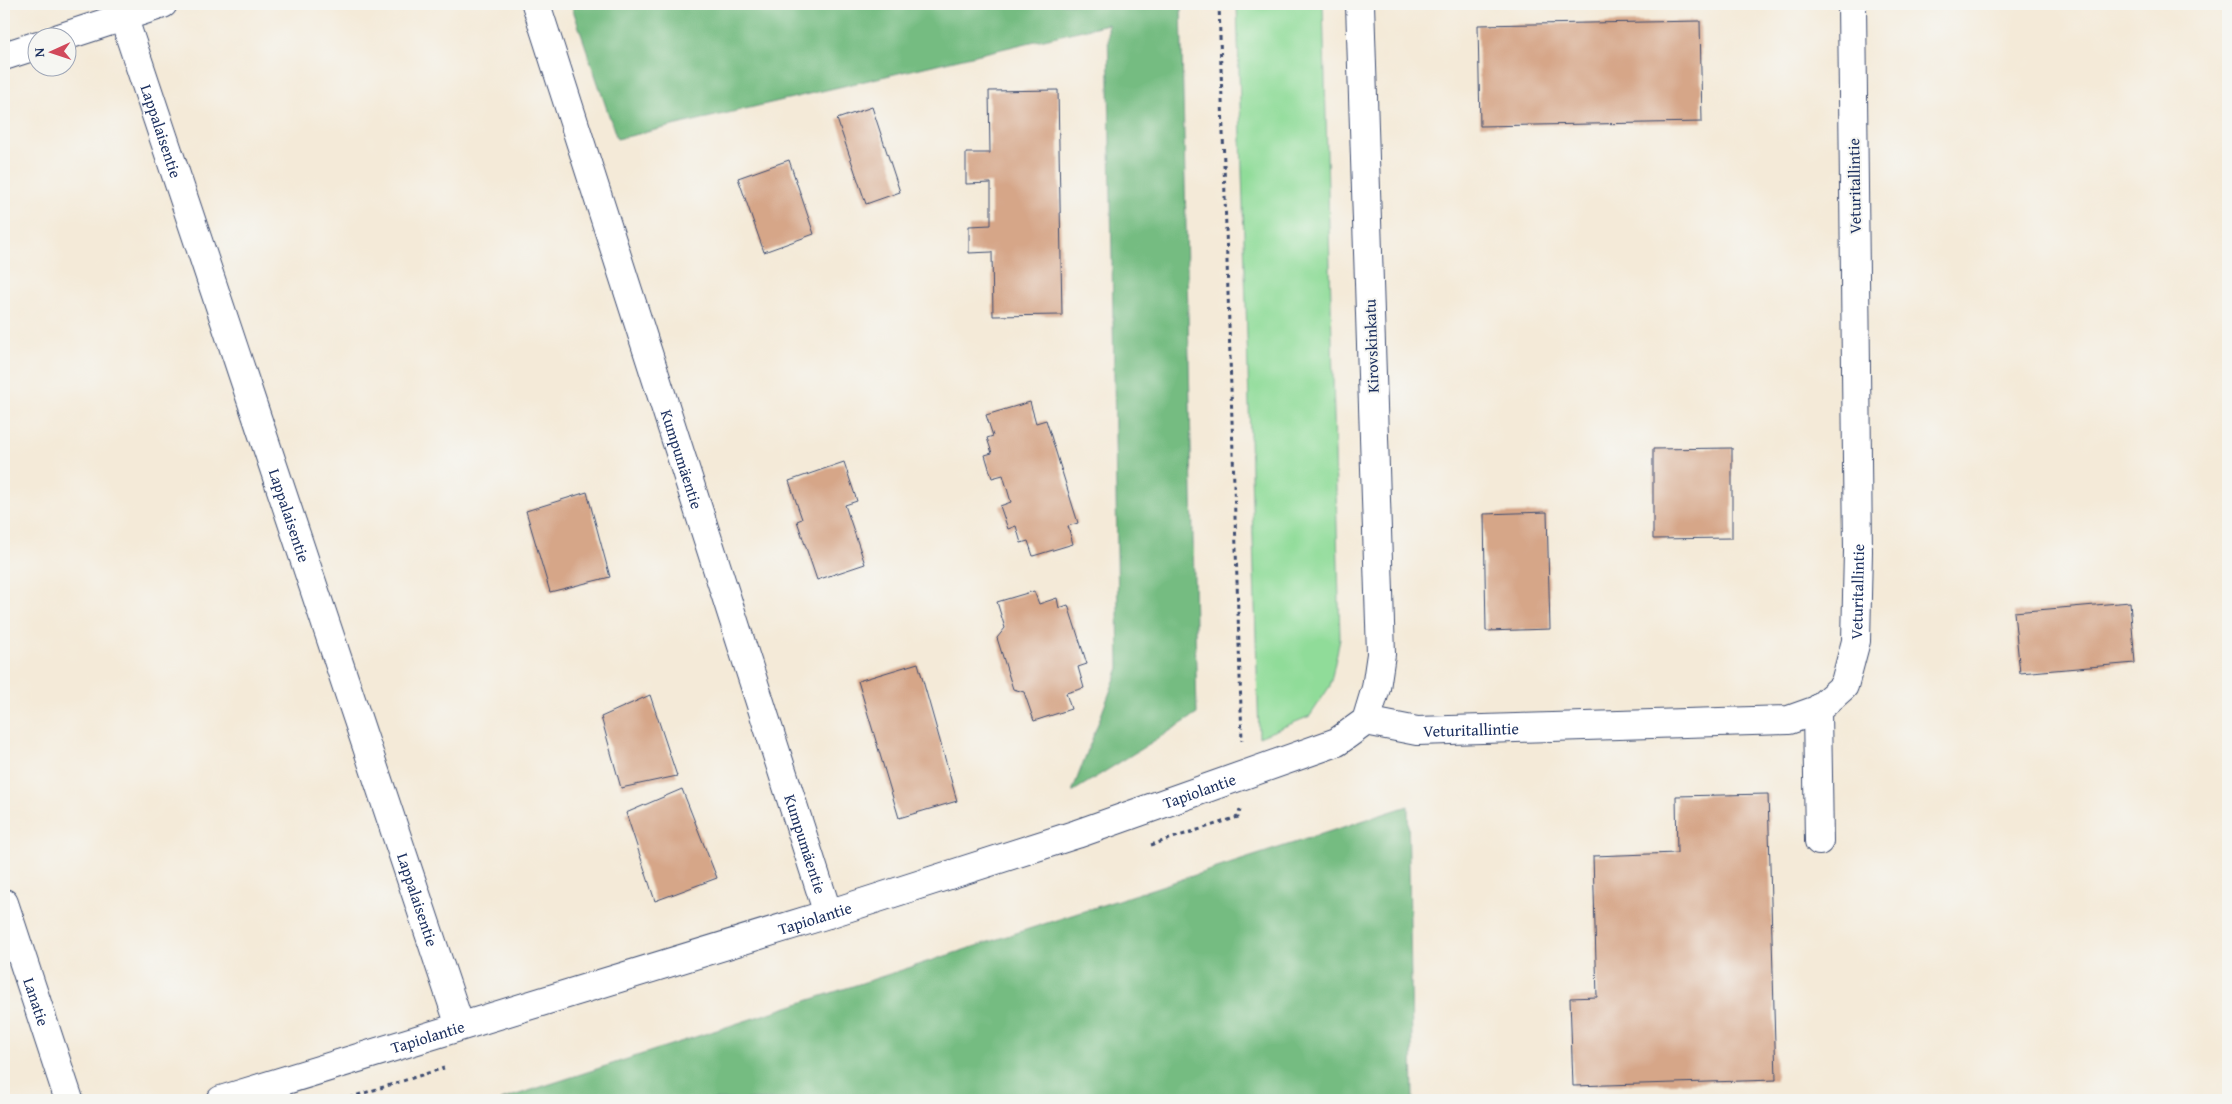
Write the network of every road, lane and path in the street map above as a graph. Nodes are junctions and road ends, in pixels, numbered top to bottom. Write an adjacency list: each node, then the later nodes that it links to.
1 (163, 4): 6 (street)
2 (536, 4): 15 (street, Kumpumäentie)
3 (1219, 4): 12 (path)
4 (1360, 4): 11 (street, Kirovskinkatu)
5 (1852, 4): 10 (street, Veturitallintie)
6 (121, 10): 7 (street); 16 (street, Lappalaisentie)
7 (78, 30)
8 (28, 48): 9 (street)
9 (4, 56)
10 (1817, 710): 11 (street, Veturitallintie); 13 (street)
11 (1366, 720): 12 (street, Tapiolantie)
12 (1244, 774): 15 (street, Tapiolantie)
13 (1819, 841)
14 (4, 903): 17 (street, Lanatie)
15 (828, 914): 16 (street, Tapiolantie)
16 (460, 1026): 18 (street, Tapiolantie)
17 (69, 1100)
18 (221, 1100)

